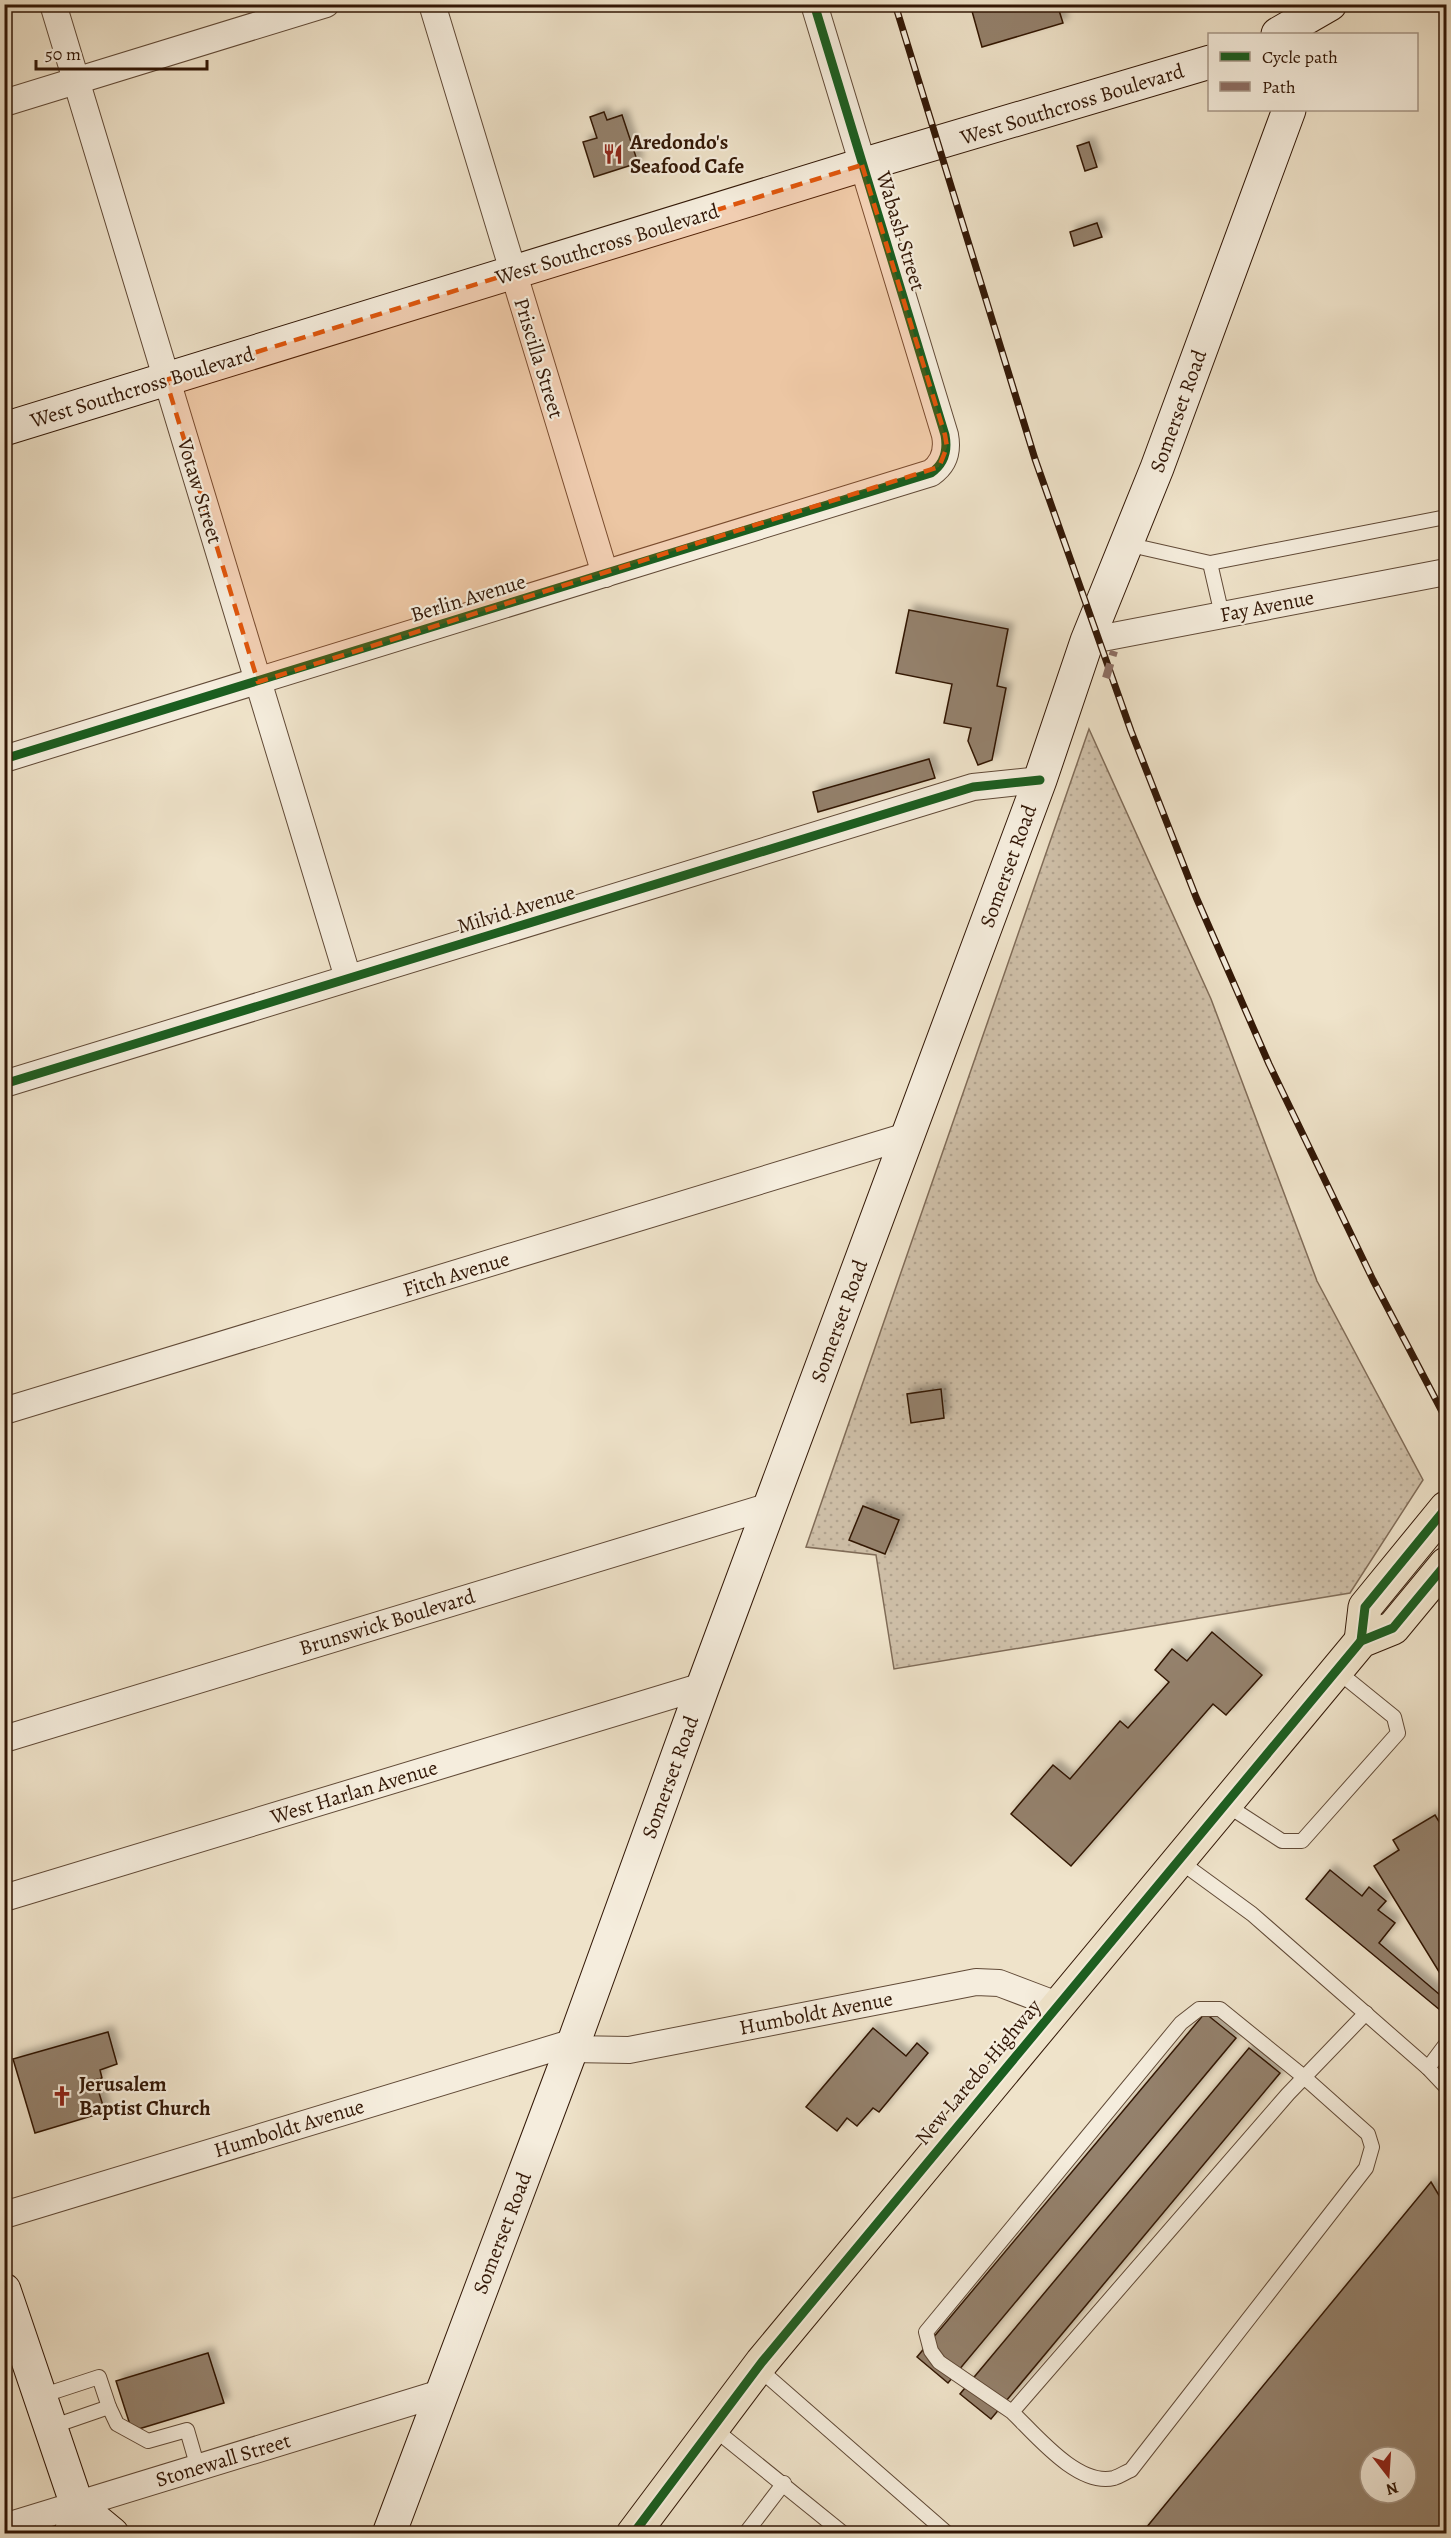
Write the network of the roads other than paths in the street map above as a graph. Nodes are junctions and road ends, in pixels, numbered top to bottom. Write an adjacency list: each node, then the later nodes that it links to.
1 (52, 4): 8 (street, Votaw Street)
2 (326, 4): 8 (street)
3 (432, 4): 12 (street, Priscilla Street)
4 (814, 4): 11 (street, Wabash Street)
5 (1325, 13): 6 (main road)
6 (1280, 33)
7 (1208, 62): 11 (main road, West Southcross Boulevard)
8 (76, 81): 9 (street); 13 (street, Votaw Street)
9 (4, 103)
10 (1289, 111): 17 (main road, Somerset Road)
11 (862, 165): 12 (main road, West Southcross Boulevard); 15 (street, Wabash Street)
12 (514, 274): 13 (main road, West Southcross Boulevard); 20 (street, Priscilla Street)
13 (166, 380): 14 (main road, West Southcross Boulevard); 23 (street, Votaw Street)
14 (4, 429)
15 (939, 467): 20 (street, Berlin Avenue)
16 (1446, 517): 18 (lane)
17 (1126, 544): 18 (lane); 22 (main road, Somerset Road)
18 (1210, 562): 21 (lane)
19 (1446, 572): 21 (street, Fay Avenue)
20 (605, 574): 23 (street, Berlin Avenue)
21 (1222, 615): 22 (street, Fay Avenue)
22 (1087, 641): 25 (main road, Somerset Road)
23 (258, 682): 24 (street, Berlin Avenue); 26 (street, Votaw Street)
24 (4, 759)
25 (1040, 780): 26 (street, Milvid Avenue); 28 (main road, Somerset Road)
26 (348, 978): 27 (street, Milvid Avenue)
27 (4, 1084)
28 (907, 1136): 29 (street, Fitch Avenue); 30 (main road, Somerset Road)
29 (4, 1411)
30 (770, 1506): 35 (main road, Somerset Road); 36 (street, Brunswick Boulevard)
31 (1446, 1508): 33 (main road)
32 (1446, 1564): 33 (main road, New Laredo Highway)
33 (1361, 1641): 34 (main road, New Laredo Highway)
34 (1336, 1670): 37 (main road, New Laredo Highway); 37 (lane)
35 (703, 1686): 39 (street, West Harlan Avenue); 43 (main road, Somerset Road)
36 (4, 1739)
37 (1225, 1804): 38 (main road, New Laredo Highway)
38 (1178, 1860): 40 (main road, New Laredo Highway); 41 (lane)
39 (4, 1898)
40 (1057, 2005): 43 (street, Humboldt Avenue); 49 (main road, New Laredo Highway)
41 (1366, 2013): 44 (lane); 45 (lane)
42 (1446, 2044): 44 (lane)
43 (573, 2045): 47 (street, Humboldt Avenue); 50 (main road, Somerset Road)
44 (1428, 2068): 46 (lane)
45 (1304, 2077): 53 (lane); 53 (lane); 53 (lane)
46 (1444, 2083)
47 (4, 2215)
48 (4, 2290): 51 (main road)
49 (758, 2368): 55 (main road, New Laredo Highway); 65 (lane)
50 (441, 2393): 56 (street, Stonewall Street); 61 (main road, Somerset Road)
51 (41, 2396): 52 (lane); 54 (main road)
52 (109, 2407): 54 (lane); 56 (lane)
53 (1012, 2412)
54 (51, 2427): 58 (main road)
55 (713, 2428): 57 (lane); 62 (main road, New Laredo Highway)
56 (198, 2468): 58 (street, Stonewall Street)
57 (784, 2483): 63 (lane); 64 (lane)
58 (74, 2519): 59 (street, Stonewall Street); 60 (main road)
59 (4, 2527)
60 (112, 2534)
61 (389, 2534)
62 (633, 2534)
63 (745, 2534)
64 (844, 2534)
65 (948, 2534)

